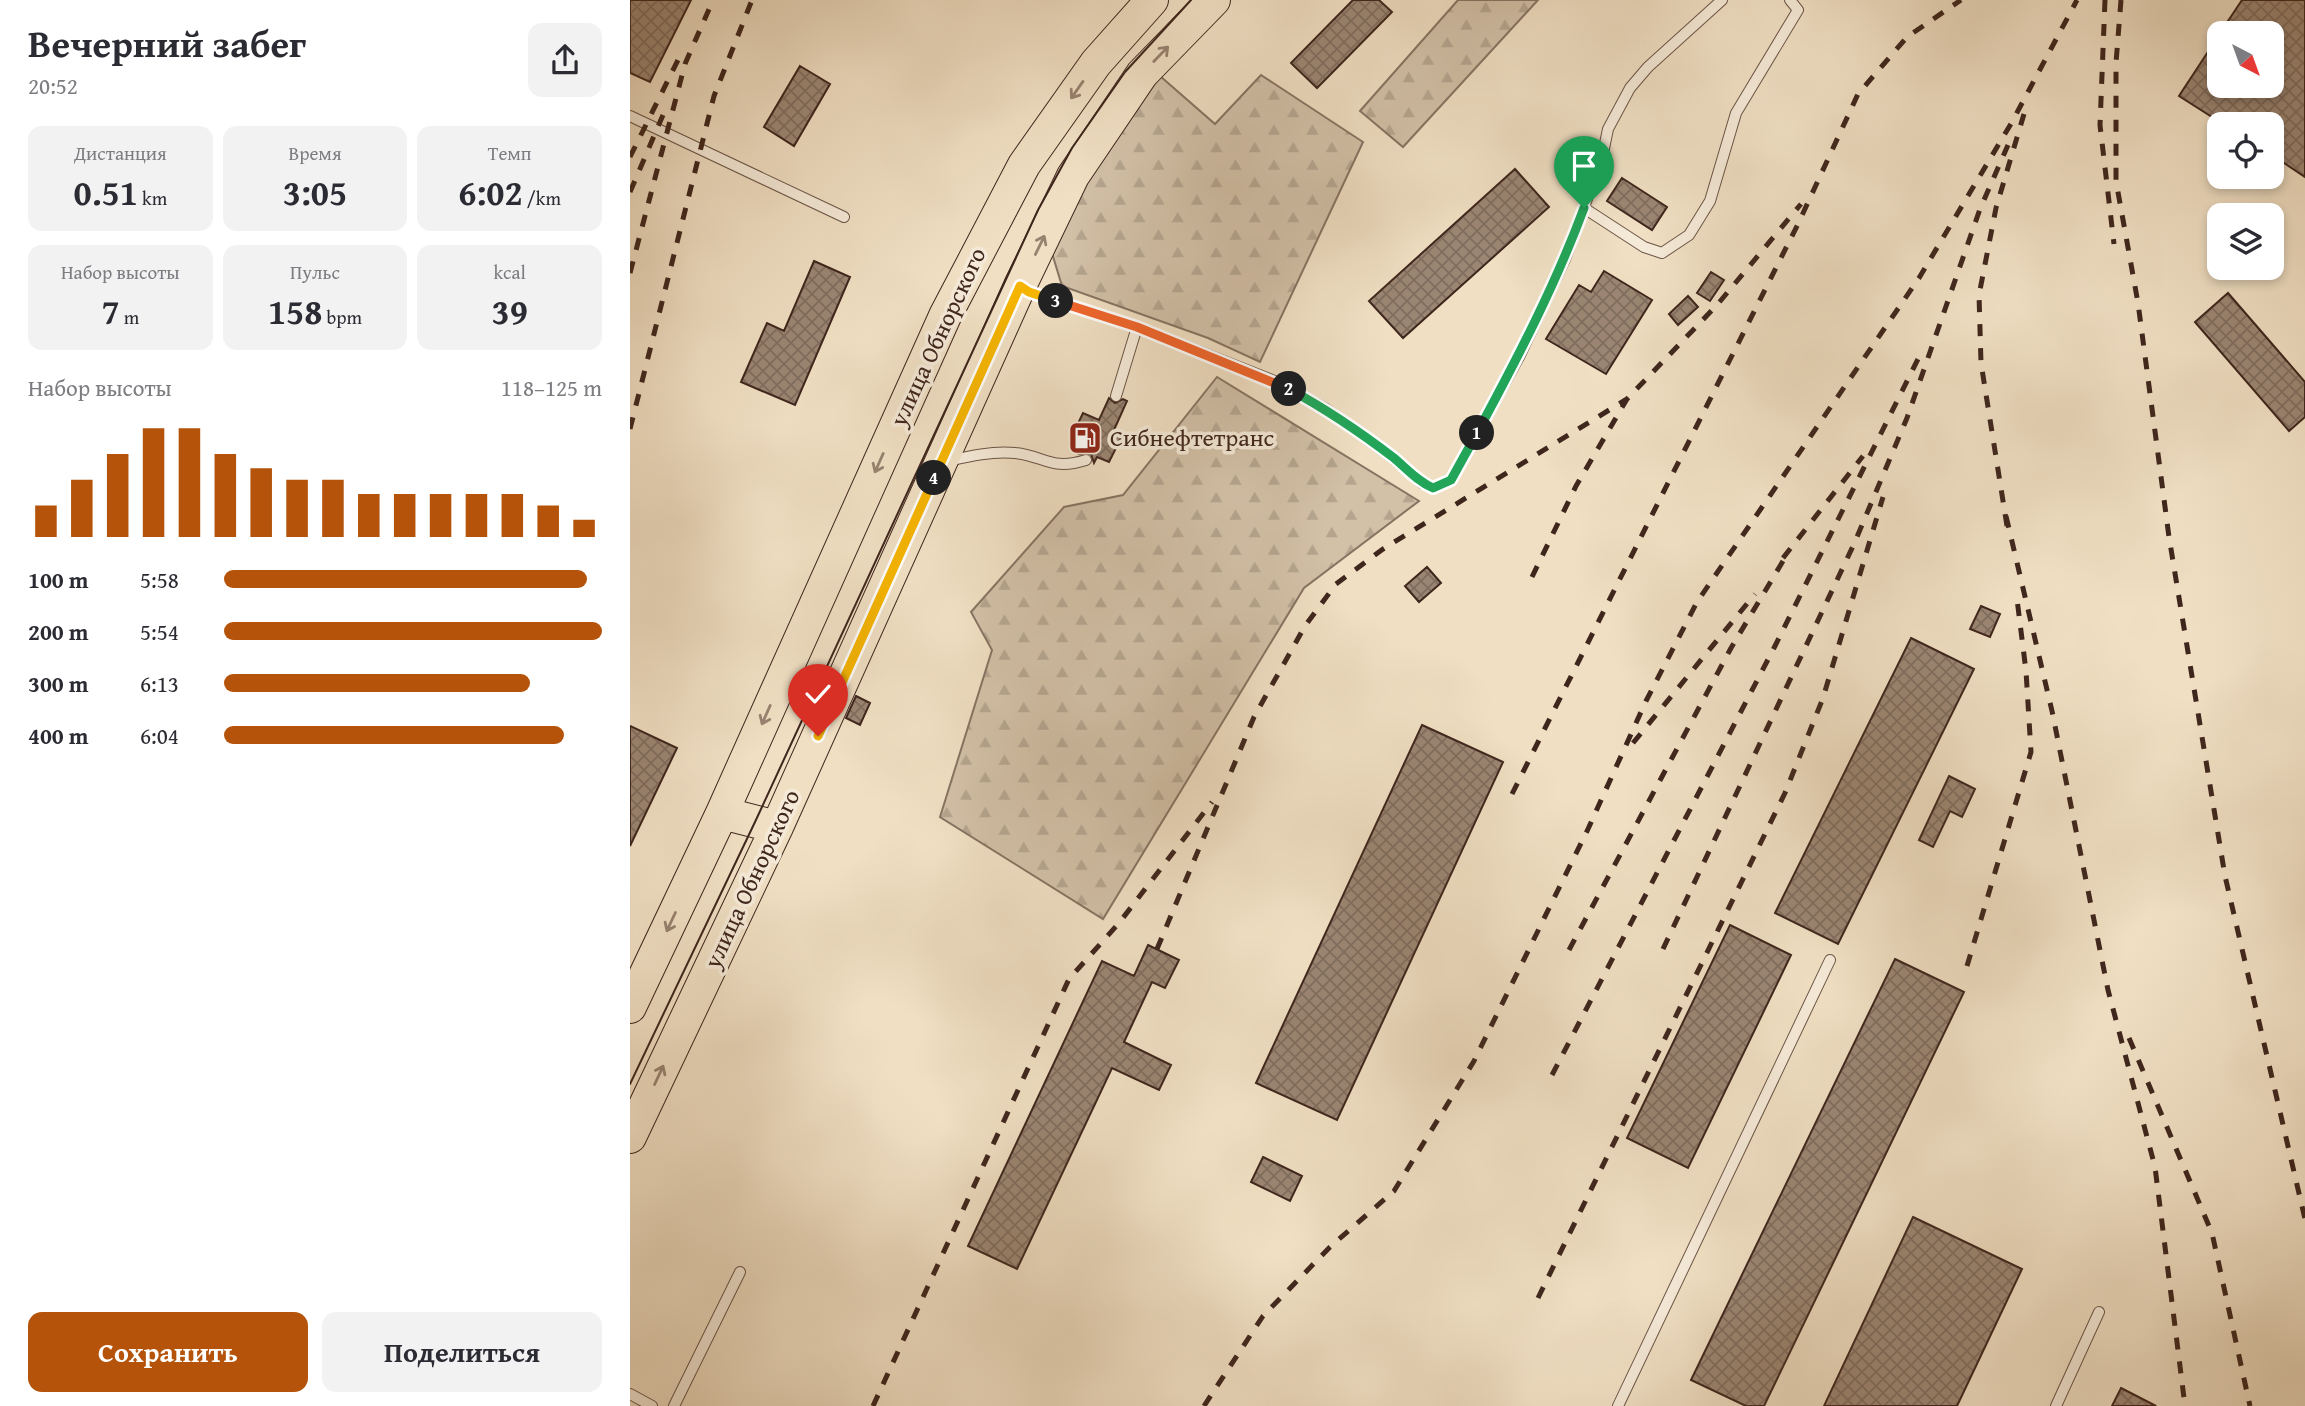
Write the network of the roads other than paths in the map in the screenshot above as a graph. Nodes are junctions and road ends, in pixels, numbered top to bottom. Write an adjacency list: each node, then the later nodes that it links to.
1 (1152, 0): 13 (main road, улица Обнорского, one-way to 13)
2 (1214, 0): 8 (main road, улица Обнорского, one-way to 2)
3 (1722, 0): 6 (lane)
4 (1790, 0): 6 (lane)
5 (630, 116): 7 (lane)
6 (1584, 208): 9 (lane)
7 (844, 217)
8 (1020, 286): 9 (lane); 12 (main road, улица Обнорского)
9 (1137, 327): 10 (lane)
10 (1116, 396)
11 (1086, 460): 12 (lane)
12 (941, 462): 14 (main road, улица Обнорского)
13 (722, 813): 14 (main road); 16 (main road, улица Обнорского, one-way to 16)
14 (776, 827): 17 (main road, улица Обнорского, one-way to 14)
15 (1830, 960): 23 (lane)
16 (630, 1007)
17 (630, 1137)
18 (740, 1272): 22 (lane)
19 (2099, 1312): 24 (lane)
20 (630, 1394): 21 (lane)
21 (652, 1406)
22 (674, 1406)
23 (1618, 1406)
24 (2056, 1406)

